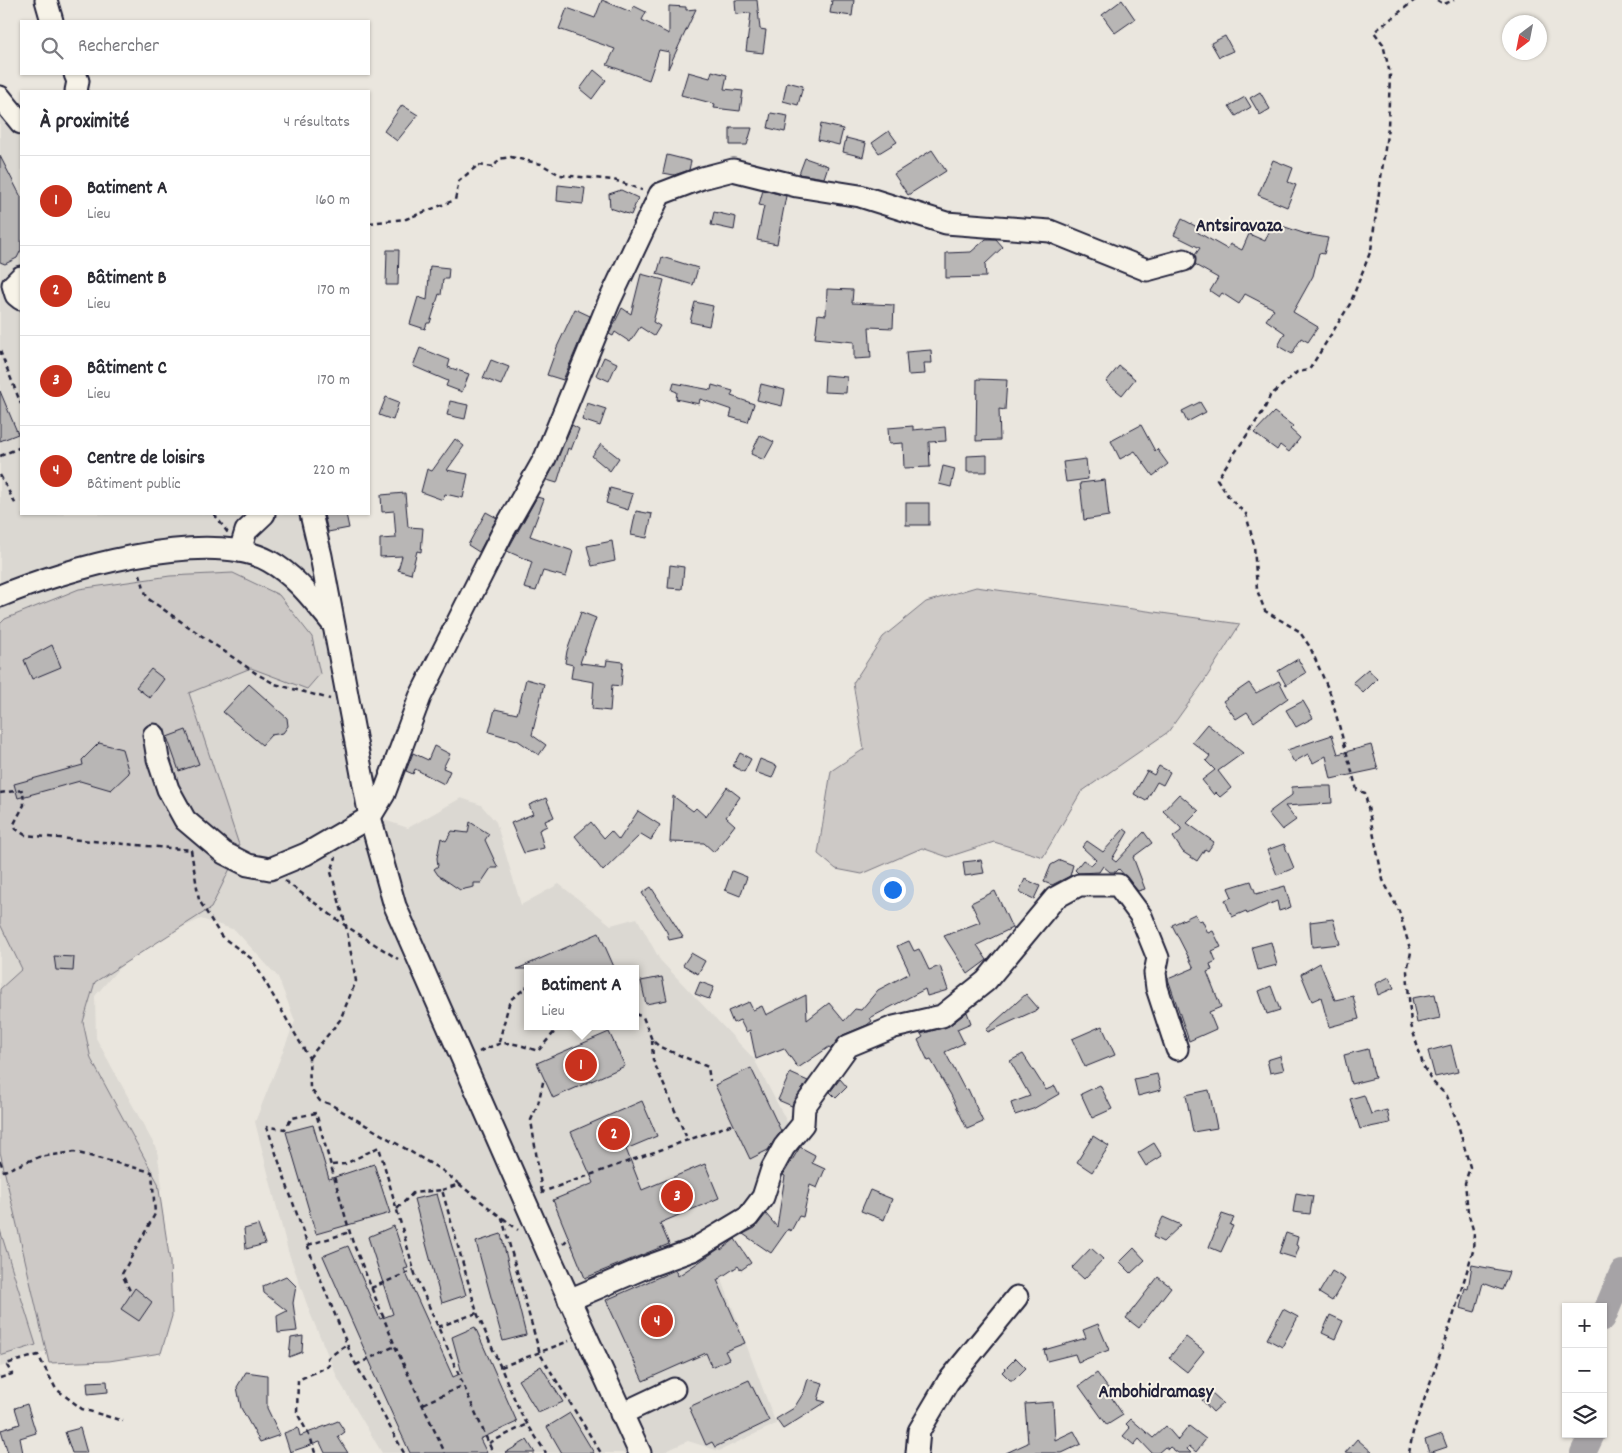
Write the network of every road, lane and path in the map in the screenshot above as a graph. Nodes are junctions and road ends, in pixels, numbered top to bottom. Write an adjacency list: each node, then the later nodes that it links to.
1 (46, 0): 5 (street)
2 (1415, 0): 88 (path)
3 (1437, 0): 4 (path)
4 (1454, 0)
5 (52, 20)
6 (75, 75): 7 (street)
7 (76, 90)
8 (0, 97): 9 (street)
9 (20, 122)
10 (657, 200): 11 (path); 12 (street); 30 (street)
11 (370, 223)
12 (1184, 260)
13 (20, 278): 14 (street)
14 (20, 298)
15 (0, 351): 16 (path)
16 (20, 401)
17 (20, 447): 18 (path)
18 (0, 456)
19 (0, 475): 20 (path)
20 (16, 505)
21 (263, 515): 23 (street)
22 (310, 515): 26 (street)
23 (240, 550): 24 (street); 26 (street)
24 (134, 556): 25 (street); 27 (path)
25 (0, 596)
26 (334, 624): 27 (street)
27 (349, 704): 30 (street)
28 (154, 735): 33 (street)
29 (0, 793): 32 (path)
30 (370, 817): 31 (street); 44 (street)
31 (345, 832): 34 (street); 35 (path)
32 (191, 850): 33 (path); 43 (path)
33 (224, 853): 34 (street)
34 (270, 869): 35 (path)
35 (346, 926): 36 (path); 43 (path)
36 (401, 961)
37 (524, 989): 41 (path)
38 (639, 1015): 40 (path)
39 (556, 1030): 41 (path)
40 (652, 1040): 46 (path); 48 (path)
41 (498, 1042): 44 (path)
42 (1177, 1049): 62 (street)
43 (309, 1058): 51 (path)
44 (461, 1060): 62 (street)
45 (544, 1078): 53 (path)
46 (710, 1080)
47 (733, 1124): 53 (path)
48 (686, 1136)
49 (0, 1161): 60 (path)
50 (331, 1165): 55 (path); 56 (path); 57 (path)
51 (459, 1184): 52 (path); 68 (path)
52 (442, 1190): 55 (path); 63 (path)
53 (542, 1192): 54 (path)
54 (545, 1201)
55 (397, 1209): 58 (path)
56 (350, 1232): 57 (path); 59 (path)
57 (308, 1245): 66 (path)
58 (414, 1270): 59 (path); 64 (path)
59 (371, 1288): 67 (path)
60 (131, 1293)
61 (1017, 1297): 86 (street)
62 (569, 1300): 65 (street)
63 (476, 1313): 64 (path); 70 (path)
64 (437, 1327): 72 (path)
65 (584, 1335): 68 (path); 75 (street)
66 (347, 1344): 69 (path); 79 (path)
67 (395, 1346): 69 (path); 74 (path)
68 (540, 1354): 70 (path); 84 (path)
69 (356, 1365): 80 (path)
70 (501, 1368): 77 (path)
71 (0, 1378): 76 (path)
72 (462, 1386): 74 (path); 78 (path)
73 (674, 1389): 75 (street)
74 (422, 1404): 81 (path)
75 (621, 1414): 85 (street)
76 (122, 1421)
77 (528, 1424): 78 (path); 83 (path)
78 (488, 1444): 82 (path)
79 (315, 1453)
80 (404, 1453)
81 (445, 1453)
82 (493, 1453)
83 (546, 1453)
84 (601, 1453)
85 (640, 1453)
86 (917, 1453): 87 (street)
87 (928, 1453)
88 (1409, 1453)

